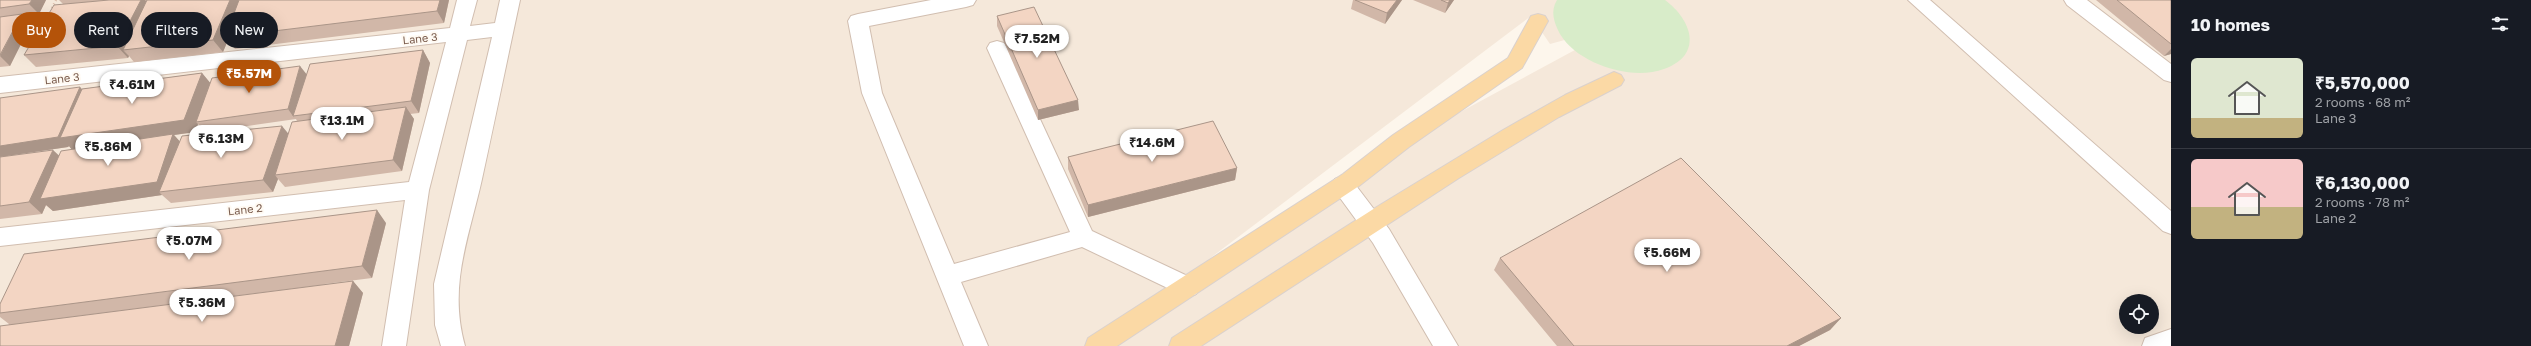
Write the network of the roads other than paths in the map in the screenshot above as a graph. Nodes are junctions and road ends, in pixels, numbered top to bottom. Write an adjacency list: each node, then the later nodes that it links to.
1 (467, 0): 9 (street)
2 (510, 0): 8 (street)
3 (966, 0): 6 (street)
4 (1918, 0): 17 (street)
5 (2074, 0): 11 (street)
6 (922, 4): 20 (street)
7 (1538, 21): 14 (main road)
8 (503, 29): 9 (street, Lane 3); 23 (street)
9 (459, 34): 13 (street, Lane 3); 15 (street)
10 (997, 48): 19 (street)
11 (2171, 75)
12 (1614, 80): 16 (main road)
13 (0, 85)
14 (1343, 185): 16 (street); 21 (main road)
15 (418, 190): 18 (street, Lane 2); 24 (street)
16 (1370, 223): 27 (main road); 28 (street)
17 (2171, 225)
18 (0, 237)
19 (1084, 237): 20 (street); 21 (street)
20 (947, 276): 25 (street)
21 (1188, 287): 26 (main road)
22 (2171, 340): 29 (street)
23 (447, 343)
24 (394, 346)
25 (976, 346)
26 (1097, 346)
27 (1181, 346)
28 (1446, 346)
29 (2154, 346)

